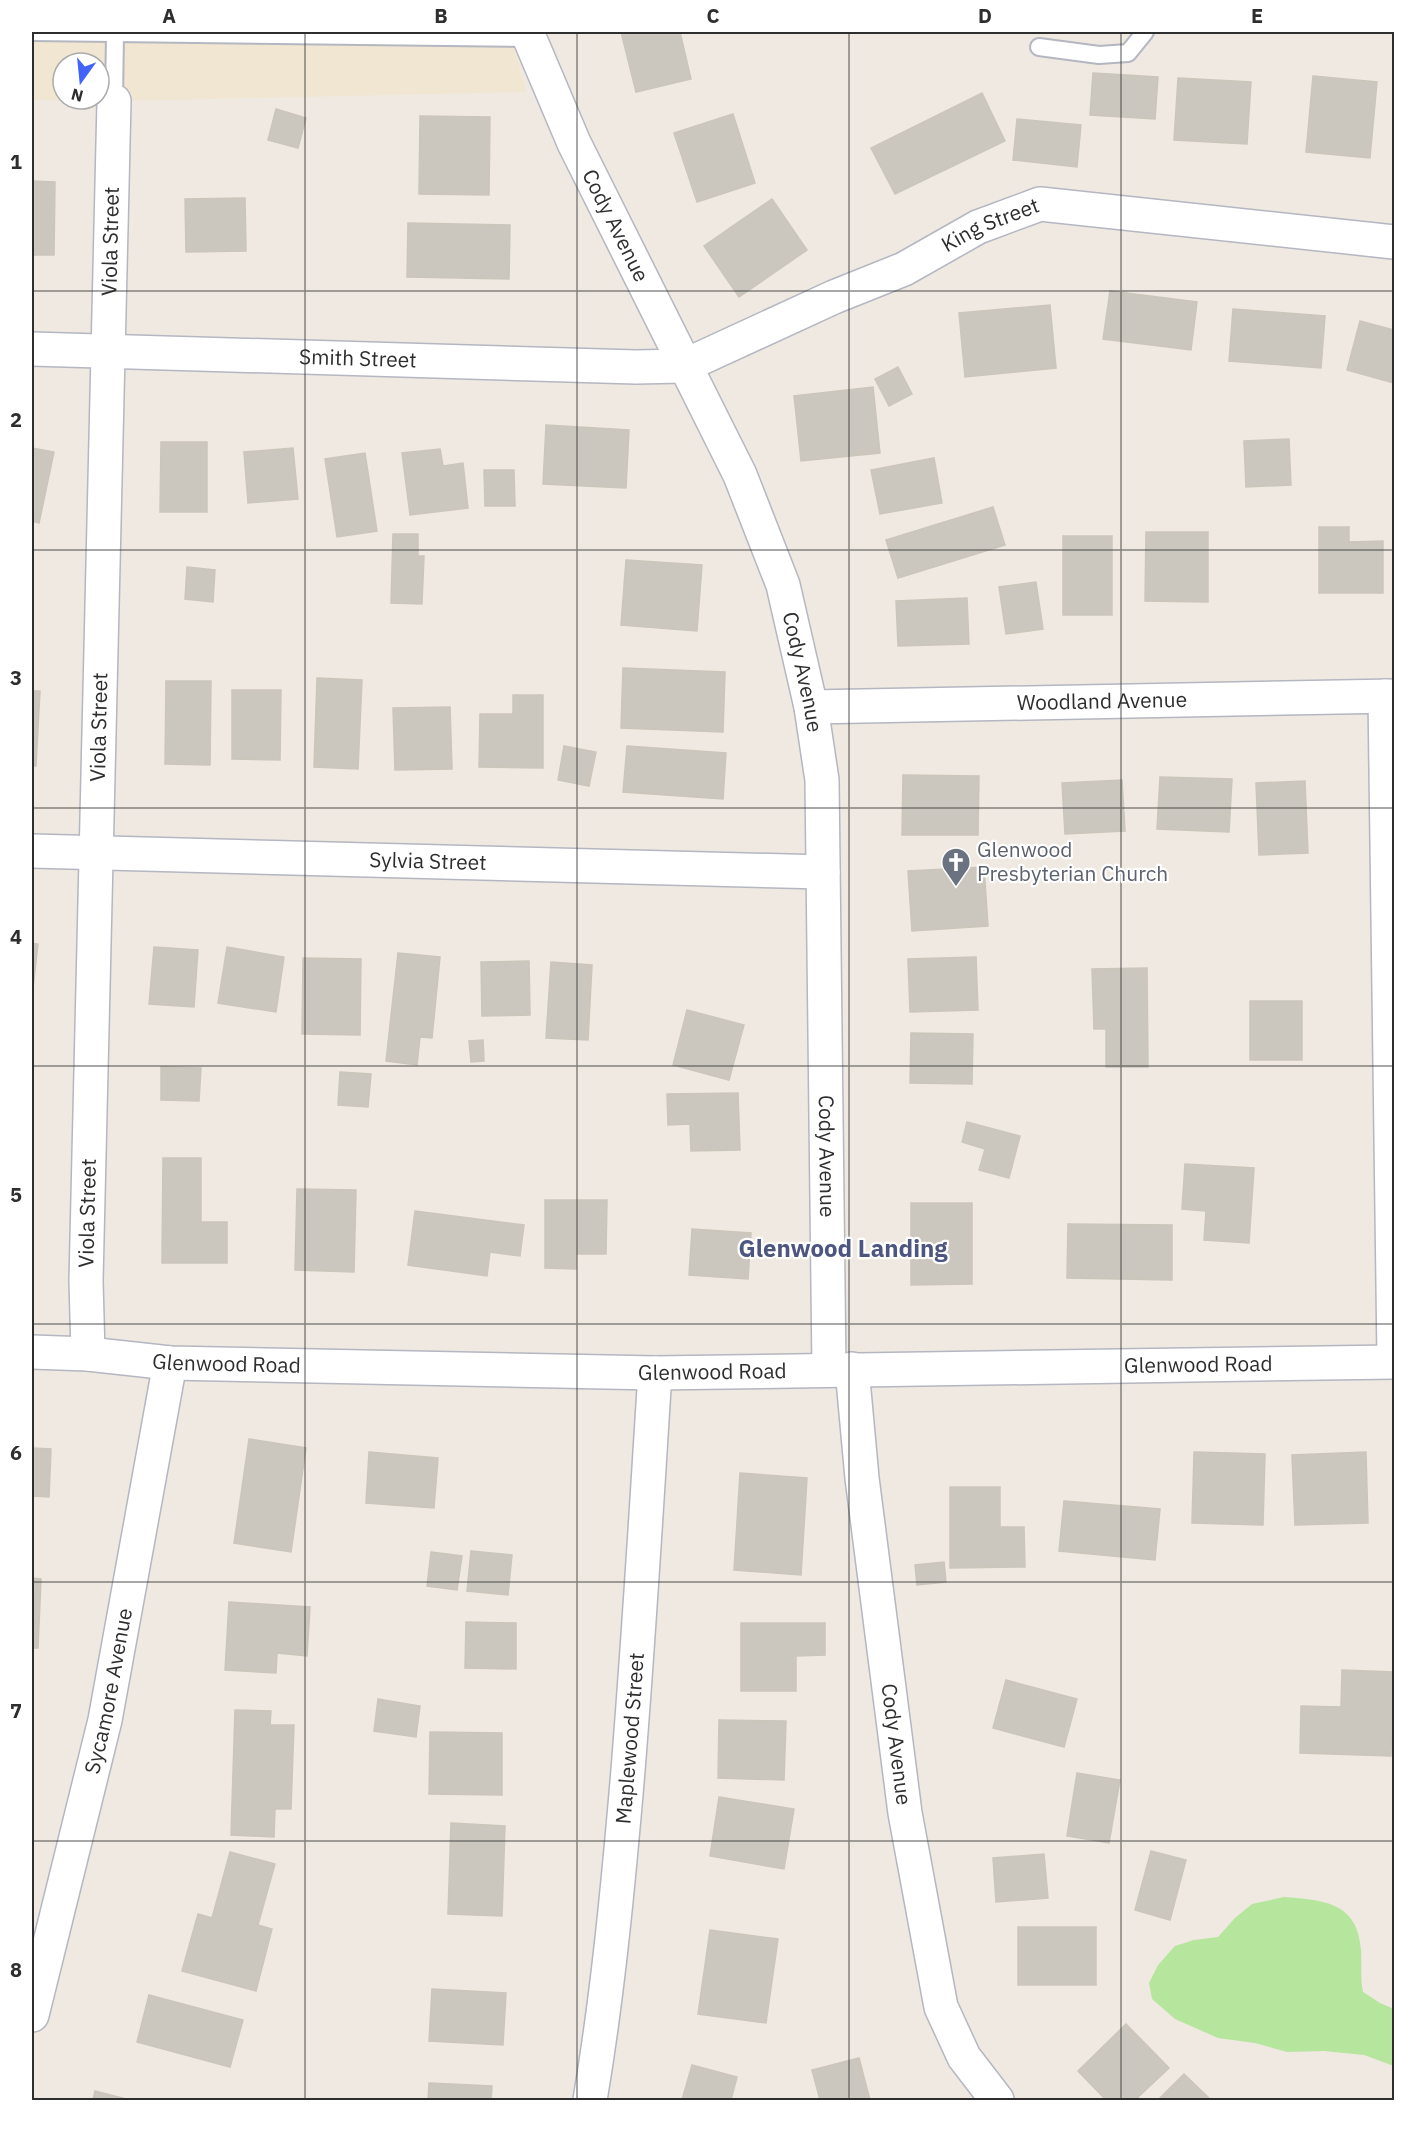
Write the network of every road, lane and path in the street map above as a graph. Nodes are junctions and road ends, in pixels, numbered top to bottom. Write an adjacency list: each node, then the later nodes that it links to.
1 (32, 32): 3 (lane)
2 (1145, 32): 5 (lane)
3 (115, 33): 4 (lane); 6 (lane)
4 (528, 35): 10 (street, Cody Avenue)
5 (1039, 47)
6 (114, 101): 9 (street, Viola Street)
7 (1395, 242): 10 (street, King Street)
8 (32, 349): 9 (street, Smith Street)
9 (109, 351): 10 (street, Smith Street); 14 (street, Viola Street)
10 (684, 366): 12 (street, Cody Avenue)
11 (1390, 696): 12 (street, Woodland Avenue); 18 (street)
12 (811, 707): 15 (street, Cody Avenue)
13 (32, 851): 14 (street, Sylvia Street)
14 (97, 852): 15 (street, Sylvia Street); 17 (street, Viola Street)
15 (823, 872): 20 (street, Cody Avenue)
16 (32, 1352): 17 (street, Glenwood Road)
17 (88, 1354): 19 (street, Glenwood Road)
18 (1395, 1360): 20 (street, Glenwood Road)
19 (170, 1363): 21 (street, Glenwood Road); 22 (street, Sycamore Avenue)
20 (840, 1370): 21 (street, Glenwood Road); 24 (street, Cody Avenue)
21 (655, 1373): 23 (street, Maplewood Street)
22 (32, 2015)
23 (590, 2100)
24 (997, 2100)

